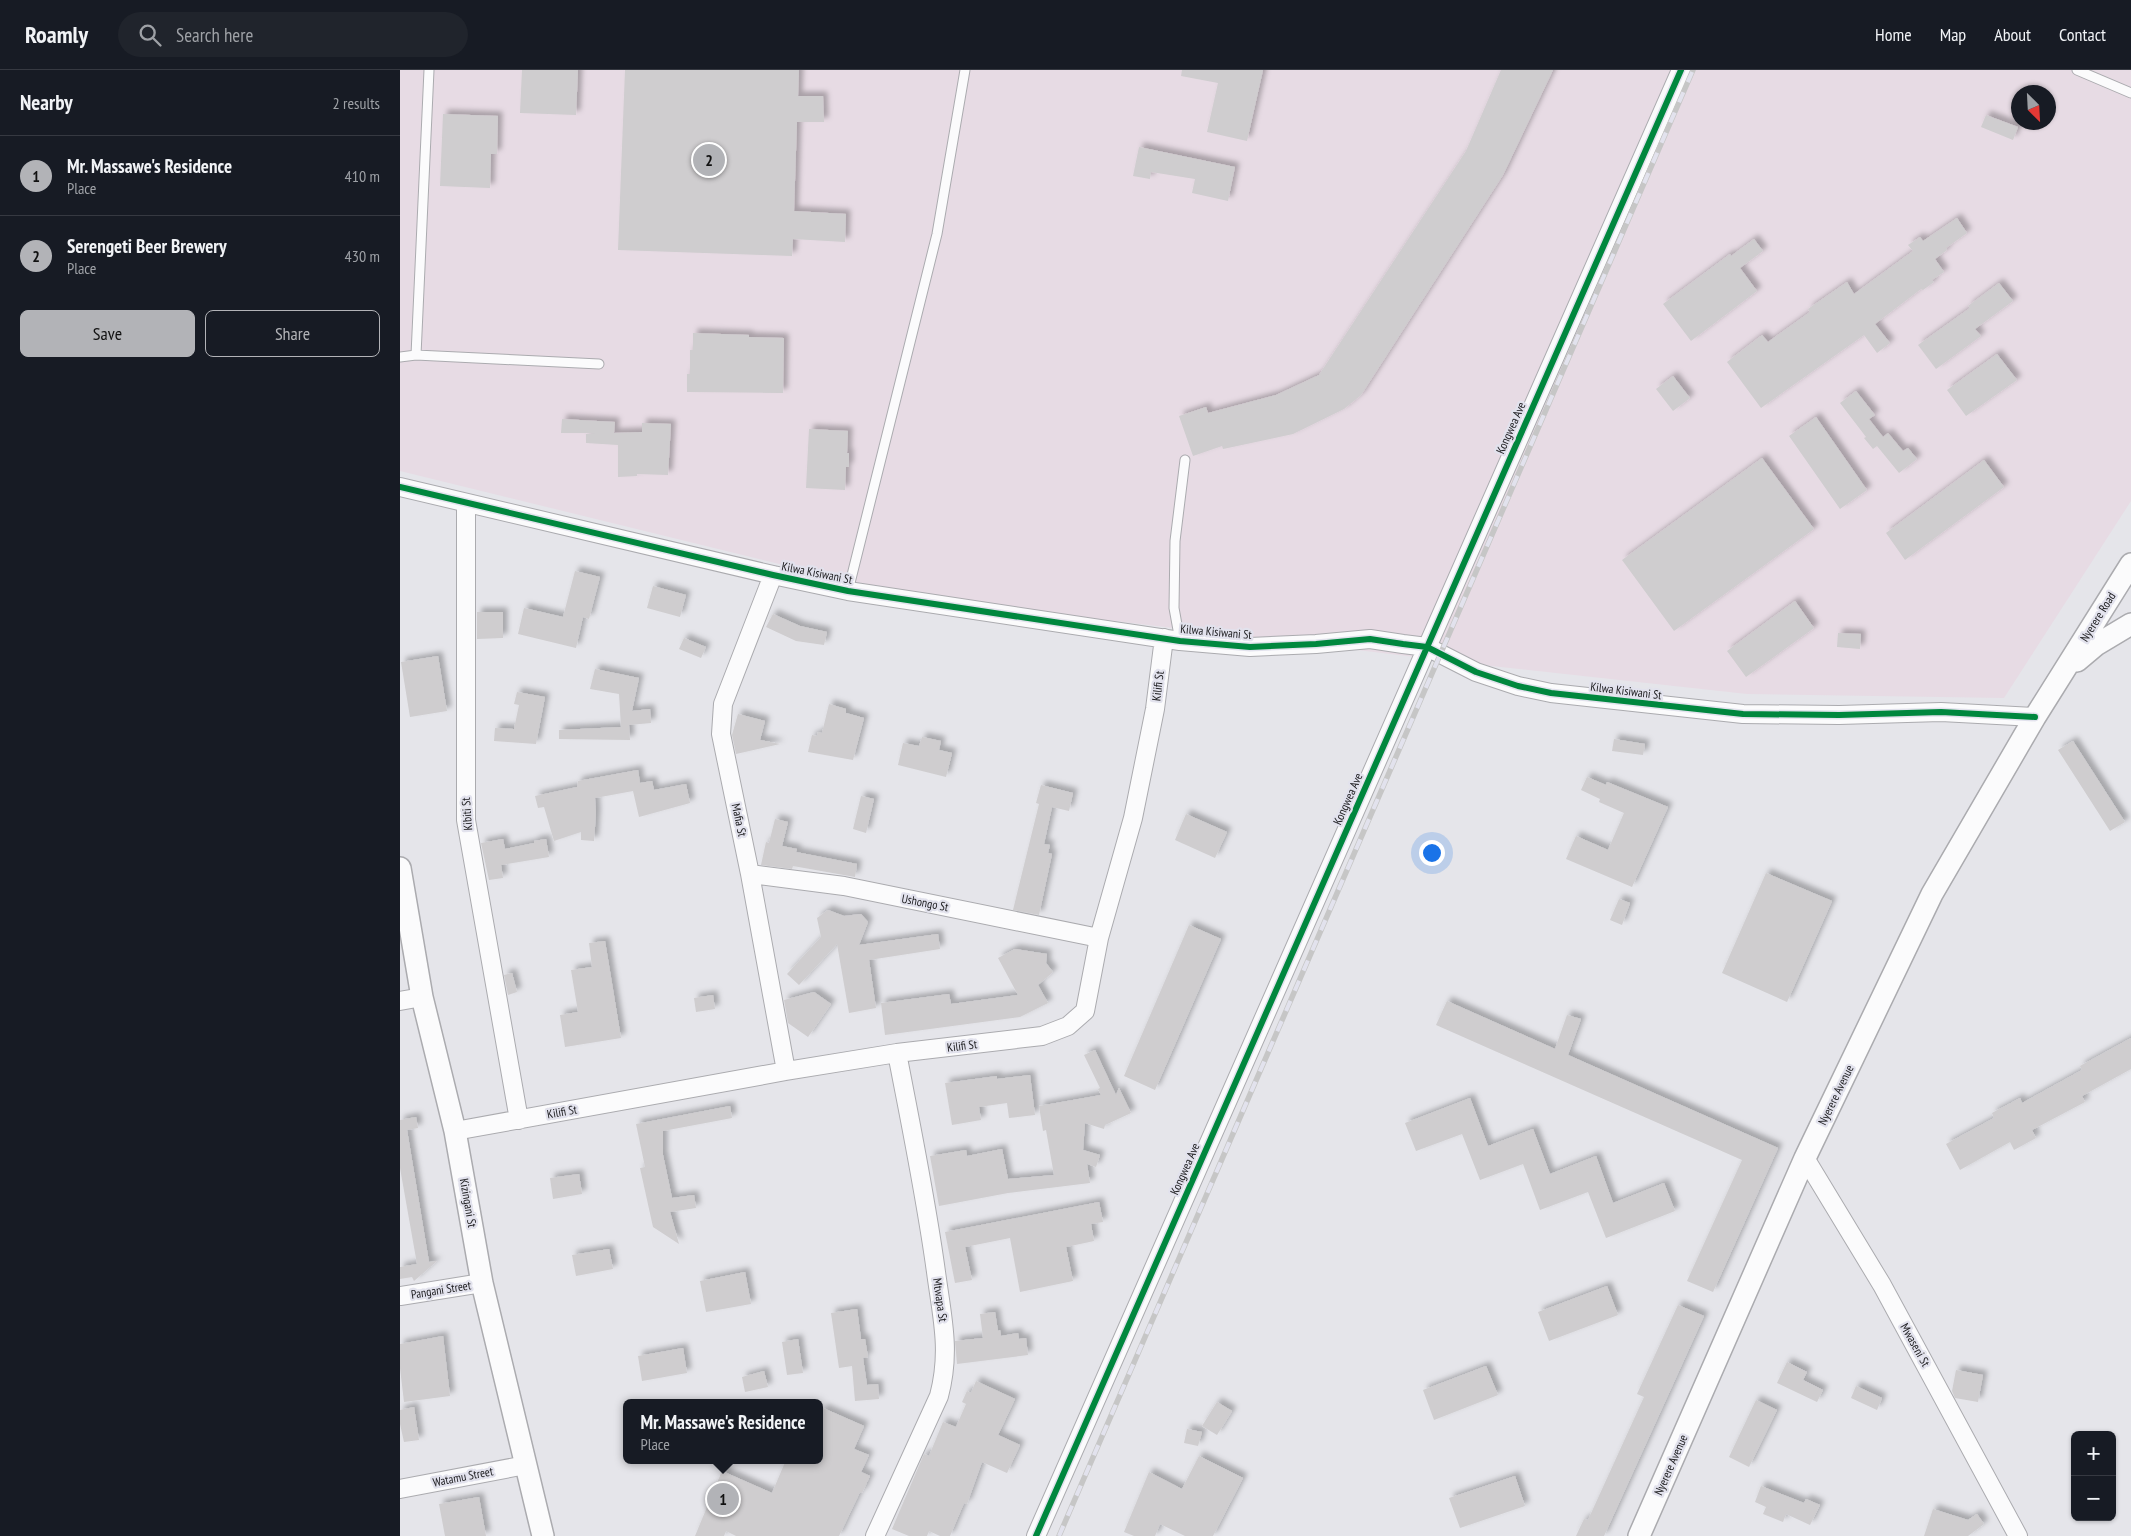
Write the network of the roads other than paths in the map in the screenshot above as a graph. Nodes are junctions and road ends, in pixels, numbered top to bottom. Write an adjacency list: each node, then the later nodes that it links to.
1 (429, 70): 6 (lane)
2 (965, 70): 14 (lane)
3 (1681, 70): 17 (street, Kongwea Ave)
4 (2077, 70): 5 (lane)
5 (2131, 93)
6 (416, 355): 7 (lane); 8 (lane)
7 (400, 357)
8 (599, 364)
9 (1185, 460): 16 (lane)
10 (400, 487): 11 (street, Kilwa Kisiwani St)
11 (466, 504): 13 (street, Kilwa Kisiwani St); 27 (street, Kibiti St)
12 (2131, 564): 18 (street, Nyerere Road)
13 (772, 575): 14 (street, Kilwa Kisiwani St); 21 (street, Mafia St)
14 (848, 591): 16 (street, Kilwa Kisiwani St)
15 (2131, 624): 18 (street)
16 (1172, 639): 17 (street, Kilwa Kisiwani St); 22 (street, Kilifi St)
17 (1427, 647): 19 (street, Kilwa Kisiwani St); 36 (street, Kongwea Ave)
18 (2065, 671): 19 (street, Nyerere Avenue)
19 (2035, 717): 29 (street, Nyerere Avenue)
20 (400, 868): 23 (street, Kizingani St)
21 (750, 874): 22 (street, Ushongo St); 26 (street, Mafia St)
22 (1098, 938): 25 (street, Kilifi St)
23 (422, 997): 24 (street); 28 (street, Kizingani St)
24 (400, 1001)
25 (897, 1053): 26 (street, Kilifi St); 35 (street, Mtwapa St)
26 (786, 1071): 27 (street, Kilifi St)
27 (519, 1120): 28 (street, Kilifi St)
28 (455, 1131): 30 (street, Kizingani St)
29 (1805, 1158): 37 (street, Nyerere Avenue); 38 (street, Mwaseni St)
30 (482, 1283): 31 (street, Pangani Street); 32 (street, Kizingani St)
31 (400, 1296)
32 (526, 1464): 33 (street, Watamu Street); 34 (street, Kizingani St)
33 (400, 1489)
34 (543, 1536)
35 (875, 1536)
36 (1036, 1536)
37 (1639, 1536)
38 (2018, 1536)

